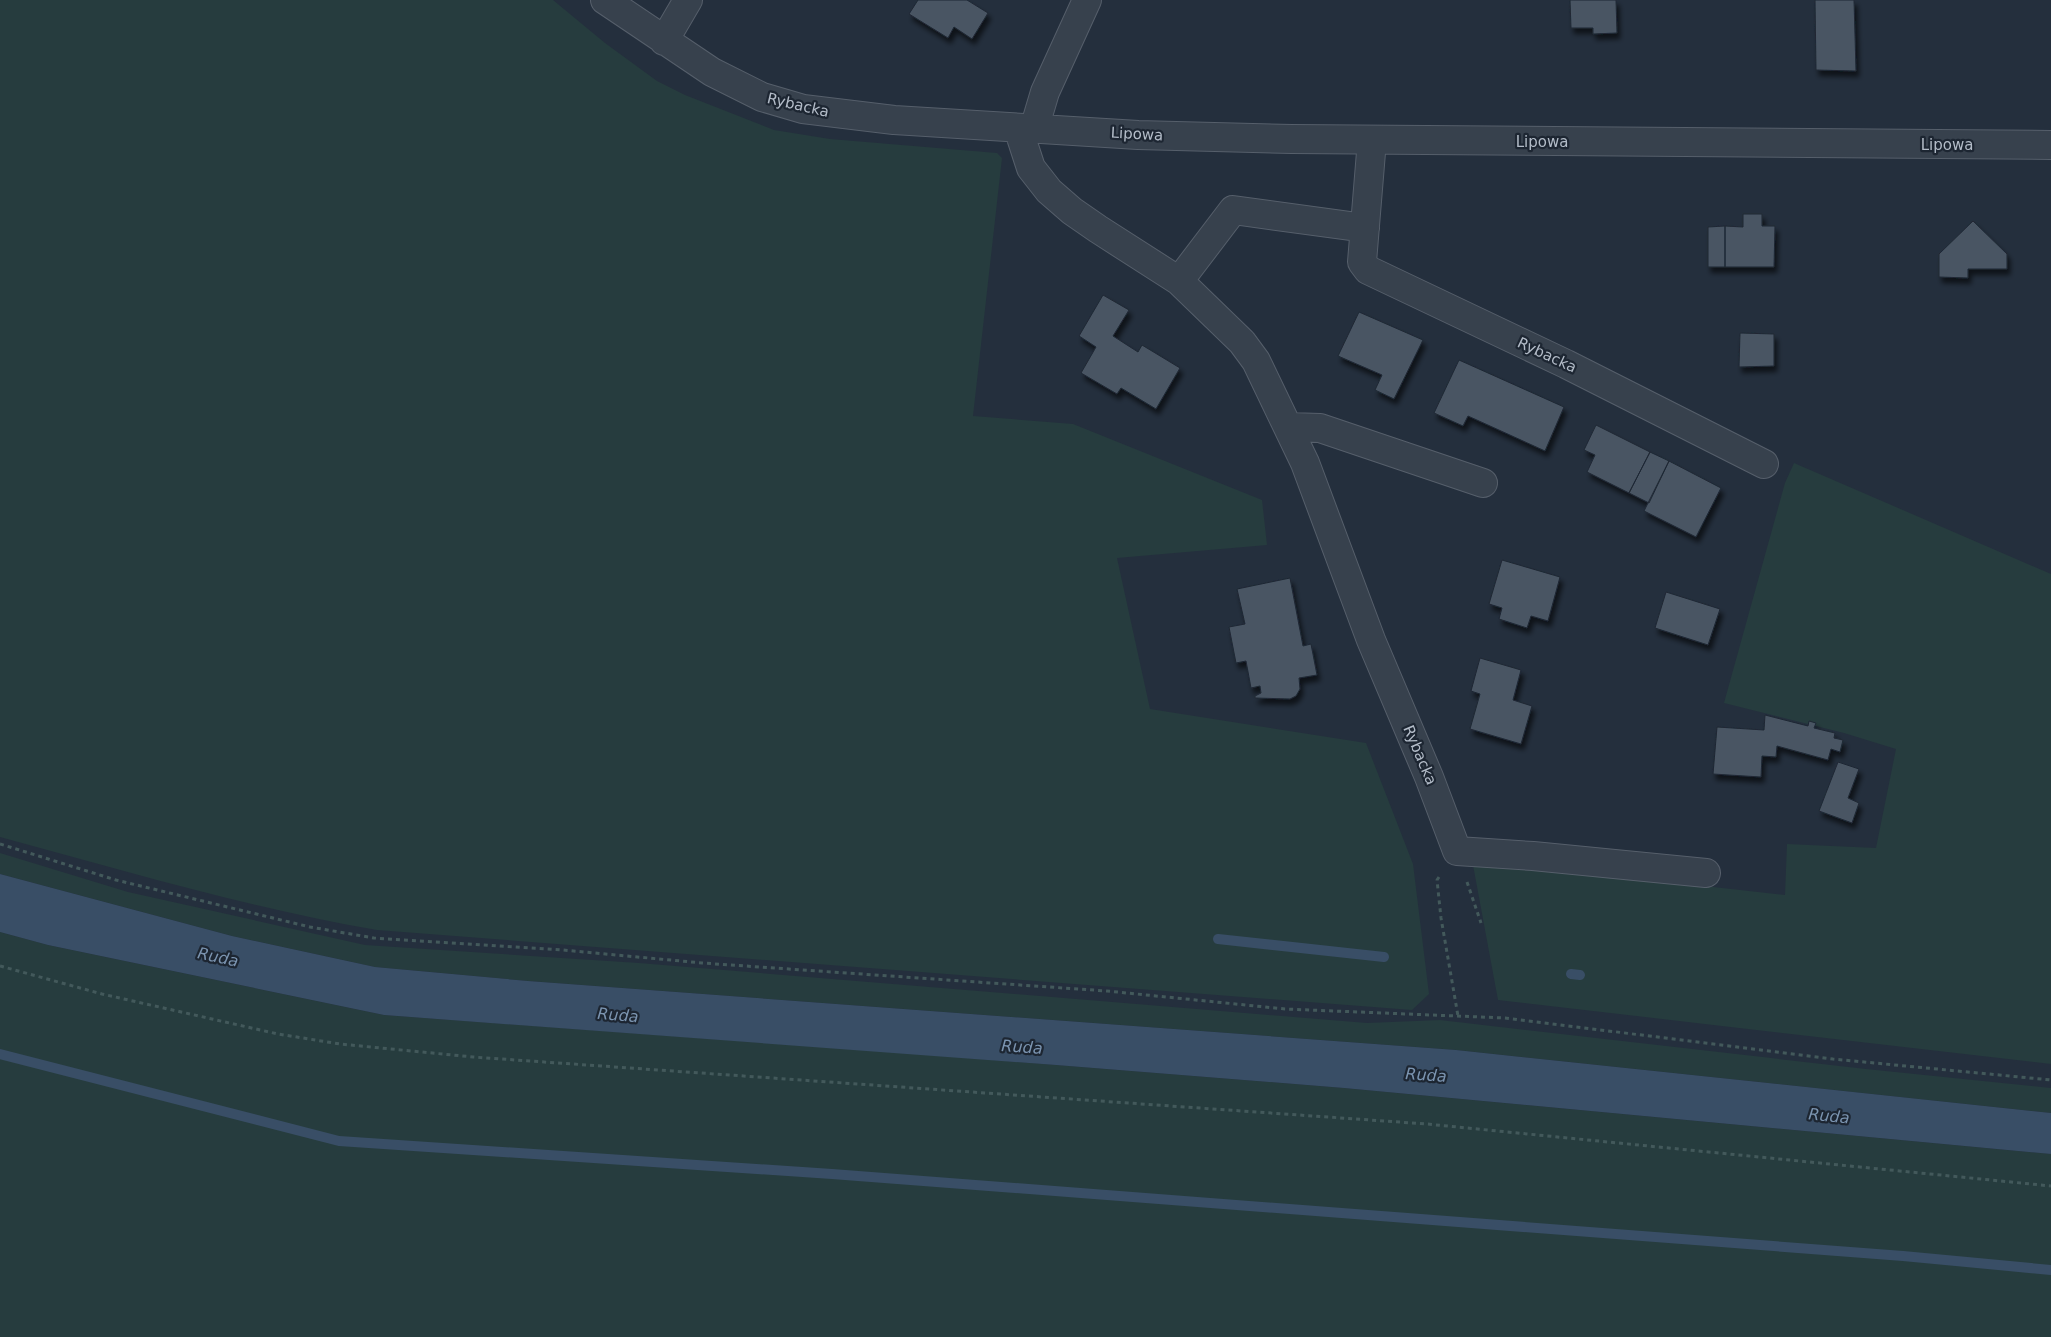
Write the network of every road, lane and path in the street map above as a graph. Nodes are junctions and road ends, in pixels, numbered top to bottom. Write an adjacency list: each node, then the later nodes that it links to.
1 (605, 0): 4 (street, Rybacka)
2 (688, 0): 4 (street)
3 (1087, 0): 5 (street)
4 (664, 42): 5 (street, Rybacka)
5 (1026, 129): 6 (street, Lipowa); 9 (street, Rybacka)
6 (1372, 140): 7 (street, Lipowa); 8 (street, Rybacka)
7 (2051, 145)
8 (1365, 228): 9 (street); 11 (street, Rybacka)
9 (1179, 281): 10 (street, Rybacka)
10 (1289, 427): 12 (street); 14 (street, Rybacka)
11 (1764, 464)
12 (1483, 483)
13 (0, 844): 18 (path)
14 (1457, 851): 15 (street); 16 (path); 18 (path)
15 (1706, 873)
16 (1481, 922)
17 (0, 966): 20 (path)
18 (1458, 1016): 19 (path)
19 (2051, 1080)
20 (2051, 1186)

